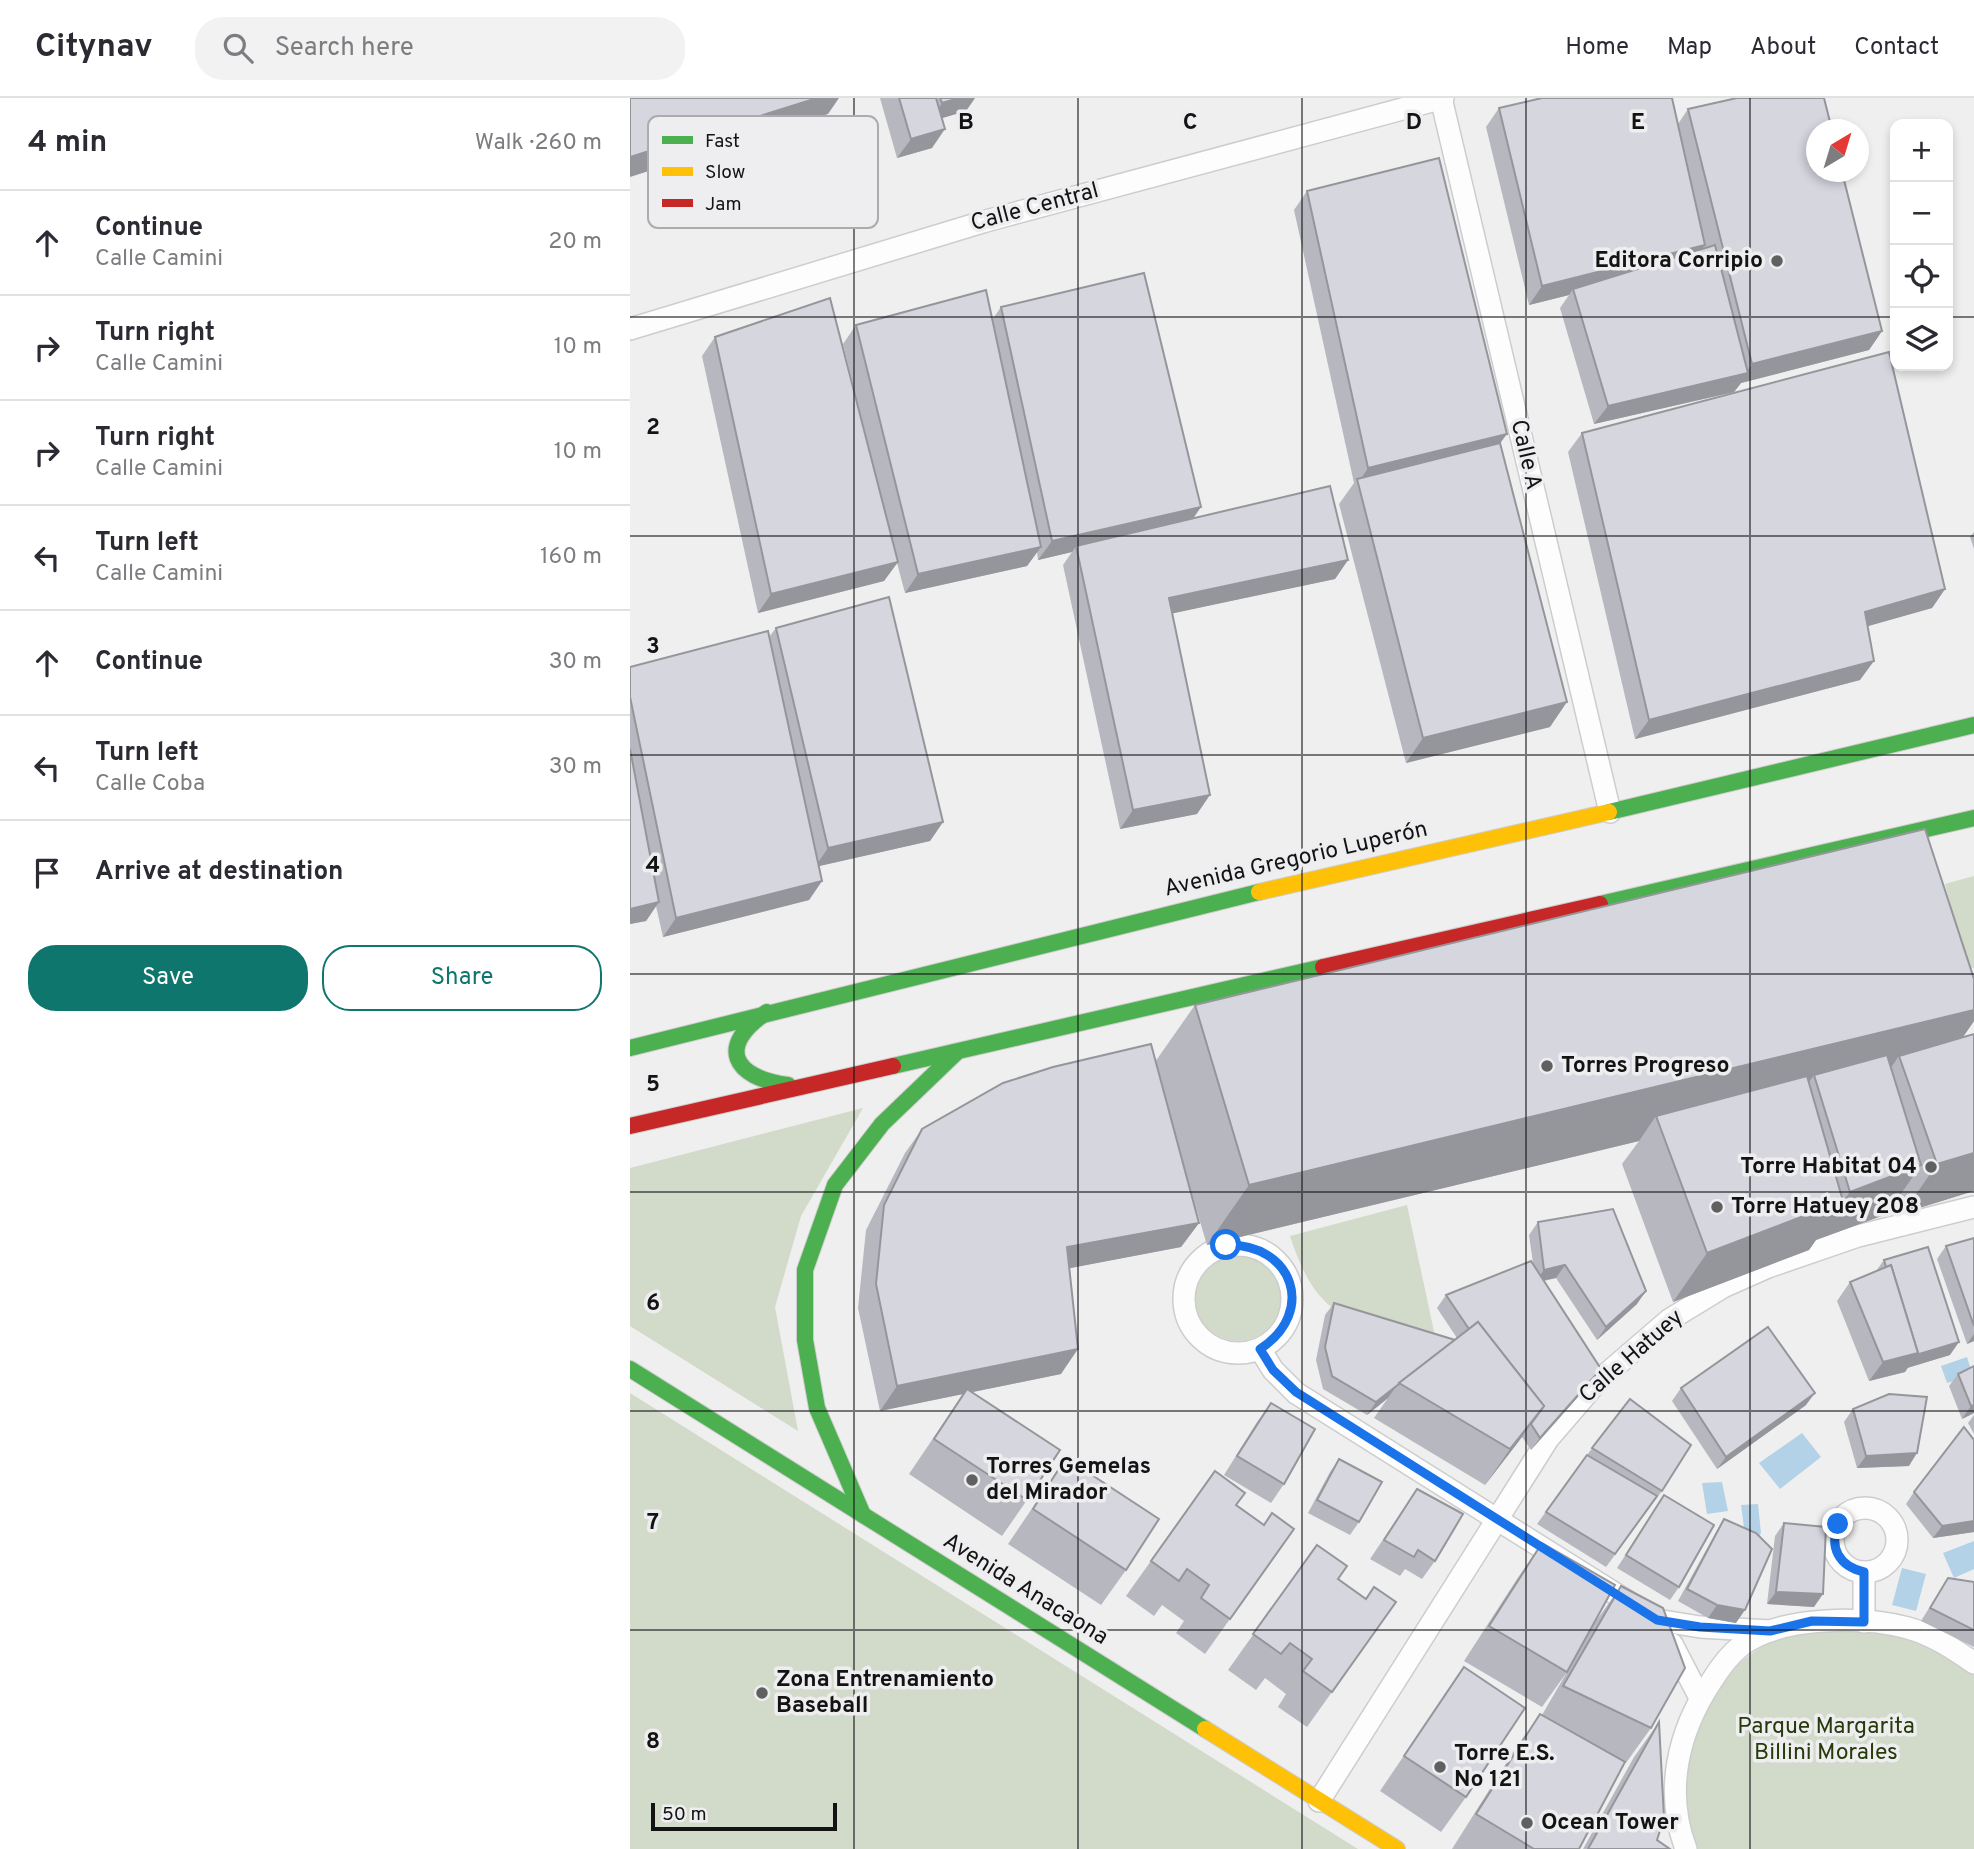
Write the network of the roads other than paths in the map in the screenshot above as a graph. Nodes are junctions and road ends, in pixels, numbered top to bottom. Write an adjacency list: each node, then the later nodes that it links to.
1 (1442, 98): 2 (street, Calle Central); 4 (street, Calle A)
2 (630, 329)
3 (1974, 725): 4 (main road, Avenida Gregorio Luperón)
4 (1610, 812): 6 (main road, Avenida Gregorio Luperón)
5 (1974, 818): 8 (main road)
6 (769, 1011): 7 (main road, Avenida Gregorio Luperón); 9 (main road)
7 (630, 1048)
8 (957, 1052): 9 (main road); 14 (main road)
9 (796, 1086): 10 (main road)
10 (630, 1126)
11 (1974, 1207): 15 (street, Calle Hatuey)
12 (1260, 1349): 12 (street); 15 (street)
13 (630, 1369): 14 (main road, Avenida Anacaona)
14 (863, 1515): 22 (main road, Avenida Anacaona)
15 (1495, 1520): 17 (street); 22 (street, Calle Hatuey)
16 (1864, 1572): 18 (street)
17 (1657, 1620): 19 (street); 21 (street)
18 (1864, 1622): 19 (street); 20 (street)
19 (1770, 1631): 21 (street)
20 (1974, 1663)
21 (1700, 1698): 24 (street)
22 (1319, 1801): 23 (main road, Avenida Anacaona)
23 (1397, 1849)
24 (1686, 1849)

